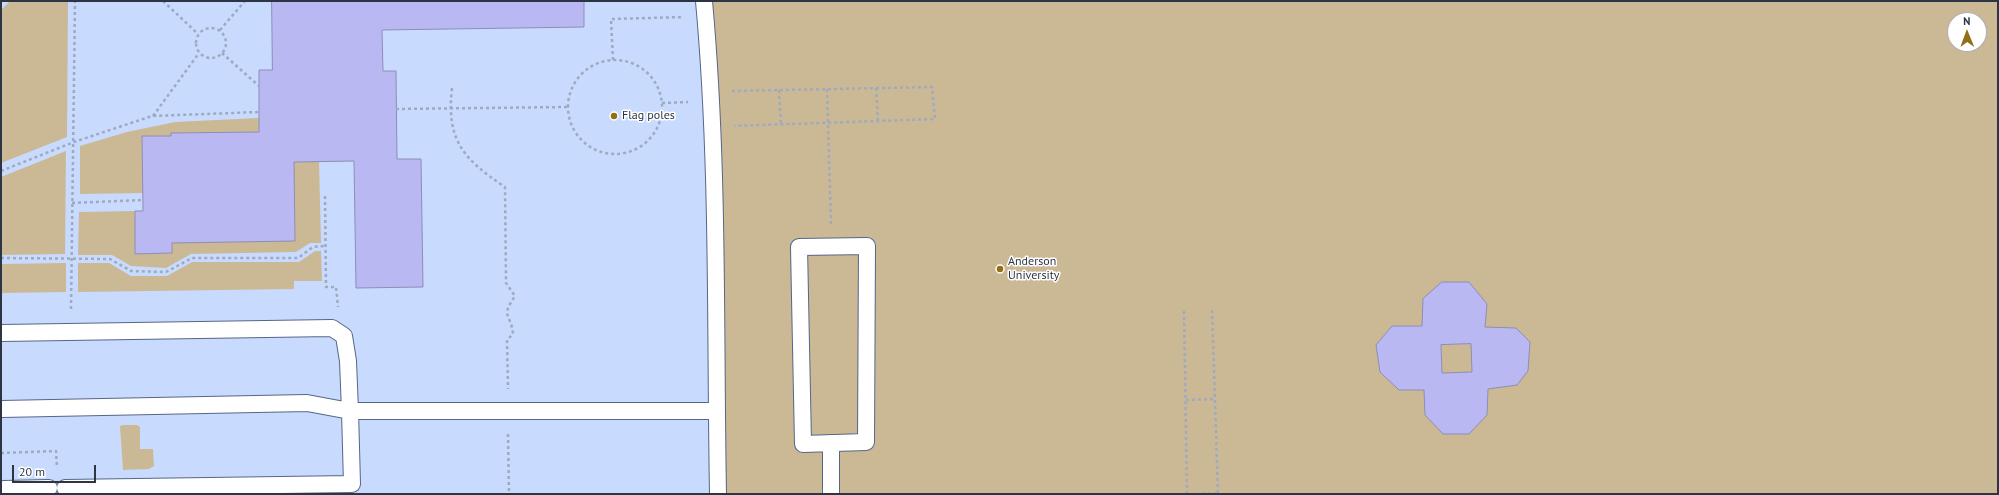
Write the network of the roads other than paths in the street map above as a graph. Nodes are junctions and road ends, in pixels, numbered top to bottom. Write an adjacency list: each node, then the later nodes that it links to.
1 (704, 1): 5 (lane)
2 (1, 333): 4 (lane)
3 (1, 409): 4 (lane)
4 (350, 411): 5 (lane); 7 (lane)
5 (716, 411): 9 (lane)
6 (831, 443): 6 (lane); 10 (lane)
7 (142, 490): 8 (lane)
8 (1, 491)
9 (718, 494)
10 (831, 494)

